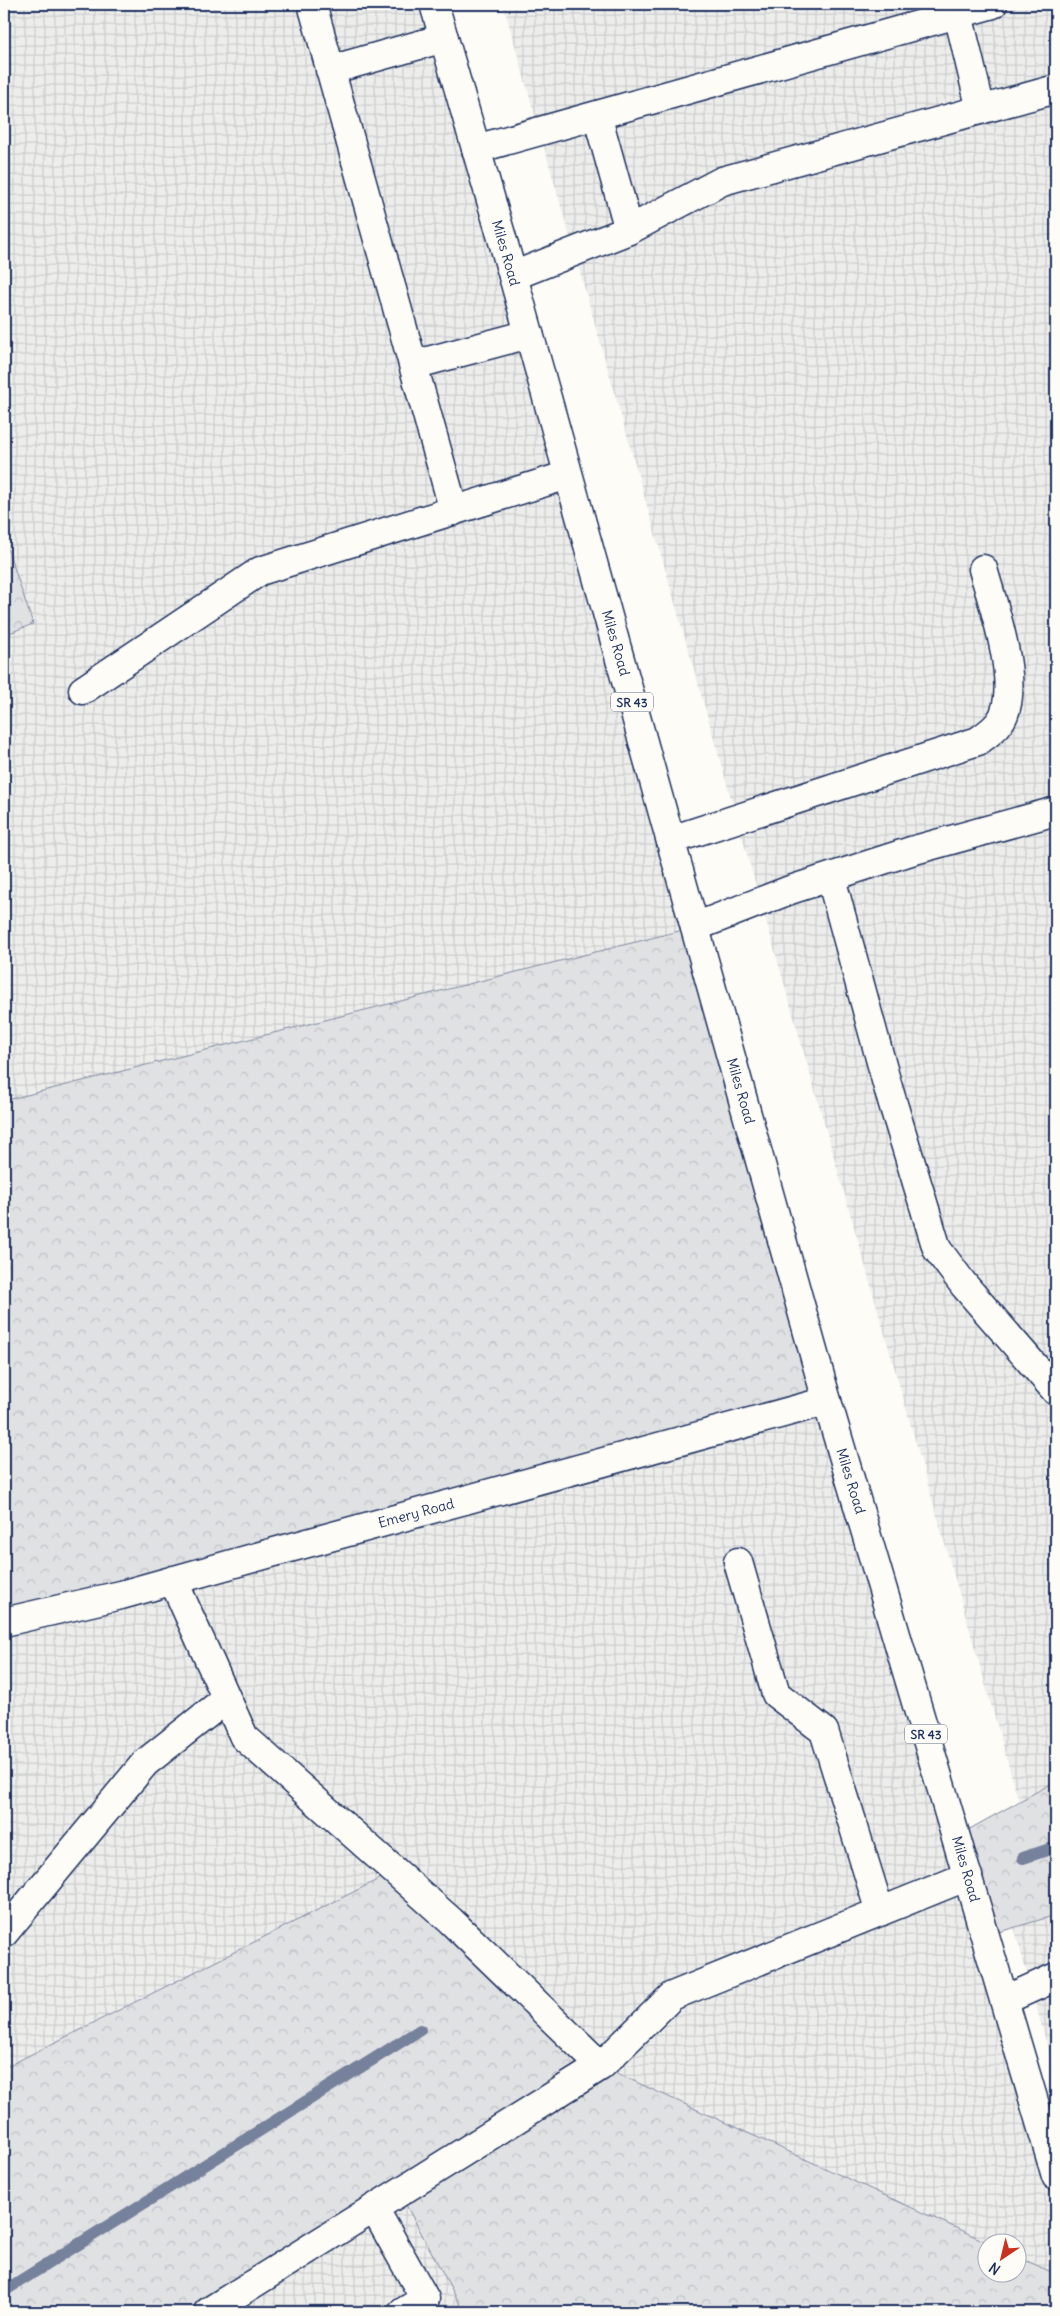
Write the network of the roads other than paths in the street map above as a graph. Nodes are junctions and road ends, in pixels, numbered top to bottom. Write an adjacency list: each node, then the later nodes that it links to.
1 (312, 4): 6 (main road)
2 (434, 4): 5 (main road, Miles Road / SR 43)
3 (993, 4): 4 (main road)
4 (958, 14): 8 (main road); 9 (main road)
5 (444, 38): 6 (main road); 10 (main road, Miles Road / SR 43)
6 (330, 70): 14 (main road)
7 (1056, 90): 8 (main road)
8 (981, 110): 11 (main road)
9 (597, 115): 10 (main road); 11 (main road)
10 (476, 149): 12 (main road, Miles Road / SR 43)
11 (630, 230): 12 (main road)
12 (513, 276): 13 (main road, Miles Road / SR 43)
13 (529, 334): 14 (main road); 15 (main road, Miles Road / SR 43)
14 (413, 365): 16 (main road)
15 (568, 475): 16 (main road); 20 (main road, Miles Road / SR 43)
16 (454, 511): 18 (main road)
17 (983, 569): 20 (main road)
18 (83, 690)
19 (1056, 812): 21 (main road)
20 (671, 840): 22 (main road, Miles Road / SR 43)
21 (831, 878): 22 (main road); 23 (main road)
22 (695, 927): 24 (main road, Miles Road / SR 43)
23 (1056, 1391)
24 (827, 1401): 26 (main road, Emery Road); 29 (main road, Miles Road / SR 43)
25 (738, 1562): 30 (main road)
26 (173, 1580): 27 (main road, Emery Road); 28 (main road)
27 (4, 1622)
28 (226, 1699): 31 (main road); 34 (main road)
29 (968, 1876): 30 (main road); 33 (main road, Miles Road / SR 43)
30 (880, 1912): 34 (main road)
31 (4, 1934)
32 (1056, 1977): 33 (main road)
33 (1005, 2000): 35 (main road, Miles Road / SR 43)
34 (601, 2066): 36 (main road)
35 (1056, 2176)
36 (374, 2208): 37 (main road); 38 (main road)
37 (208, 2312)
38 (403, 2312)

